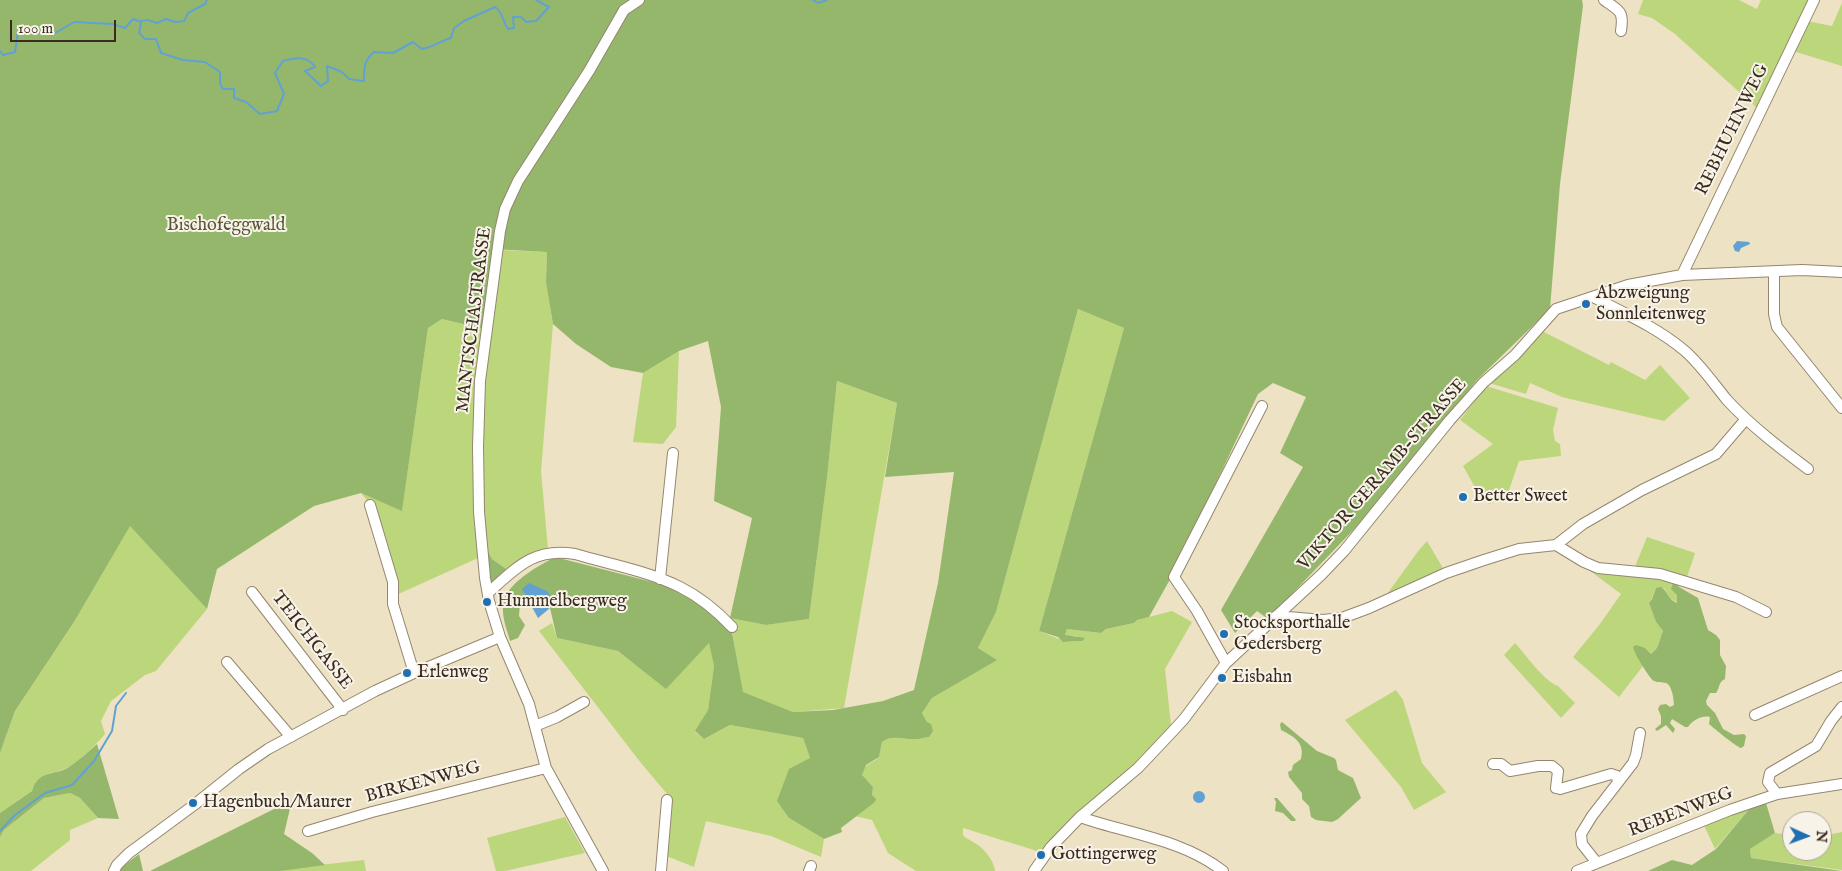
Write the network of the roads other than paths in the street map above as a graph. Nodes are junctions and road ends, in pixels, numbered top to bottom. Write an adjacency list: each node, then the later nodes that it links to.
1 (639, 0): 18 (street, MANTSCHASTRASSE)
2 (1604, 0): 4 (street)
3 (1814, 0): 7 (street, REBHUHNWEG)
4 (1621, 31)
5 (1774, 272): 6 (street, VIKTOR GERAMB-STRASSE); 7 (street, VIKTOR GERAMB-STRASSE); 10 (street)
6 (1842, 272)
7 (1682, 274): 8 (street, VIKTOR GERAMB-STRASSE)
8 (1593, 296): 11 (street); 20 (street, VIKTOR GERAMB-STRASSE)
9 (1262, 406): 24 (street)
10 (1842, 408)
11 (1746, 419): 13 (street); 15 (street)
12 (673, 453): 16 (street)
13 (1808, 469)
14 (370, 505): 25 (street)
15 (1556, 545): 19 (street); 20 (street)
16 (660, 579): 18 (street); 21 (street)
17 (252, 592): 29 (street, TEICHGASSE)
18 (488, 593): 22 (street, MANTSCHASTRASSE)
19 (1766, 612)
20 (1276, 616): 24 (street, VIKTOR GERAMB-STRASSE)
21 (732, 626)
22 (500, 637): 25 (street); 31 (street, MANTSCHASTRASSE)
23 (227, 662): 33 (street)
24 (1226, 663): 40 (street, VIKTOR GERAMB-STRASSE)
25 (414, 673): 29 (street)
26 (1842, 676): 30 (street)
27 (584, 702): 31 (street)
28 (1842, 707): 38 (street)
29 (343, 710): 33 (street)
30 (1755, 714)
31 (535, 726): 35 (street, MANTSCHASTRASSE)
32 (1640, 733): 36 (street)
33 (291, 737): 43 (street)
34 (1493, 764): 36 (street)
35 (546, 768): 41 (street, BIRKENWEG); 44 (street, MANTSCHASTRASSE)
36 (1618, 782): 42 (street)
37 (1842, 784): 38 (street, REBENWEG)
38 (1777, 794): 42 (street, REBENWEG)
39 (667, 800): 45 (street)
40 (1080, 817): 46 (street, VIKTOR GERAMB-STRASSE); 47 (street)
41 (308, 832)
42 (1597, 863): 48 (street, REBENWEG)
43 (114, 871)
44 (602, 871)
45 (660, 871)
46 (1034, 871)
47 (1223, 871)
48 (1577, 871)

